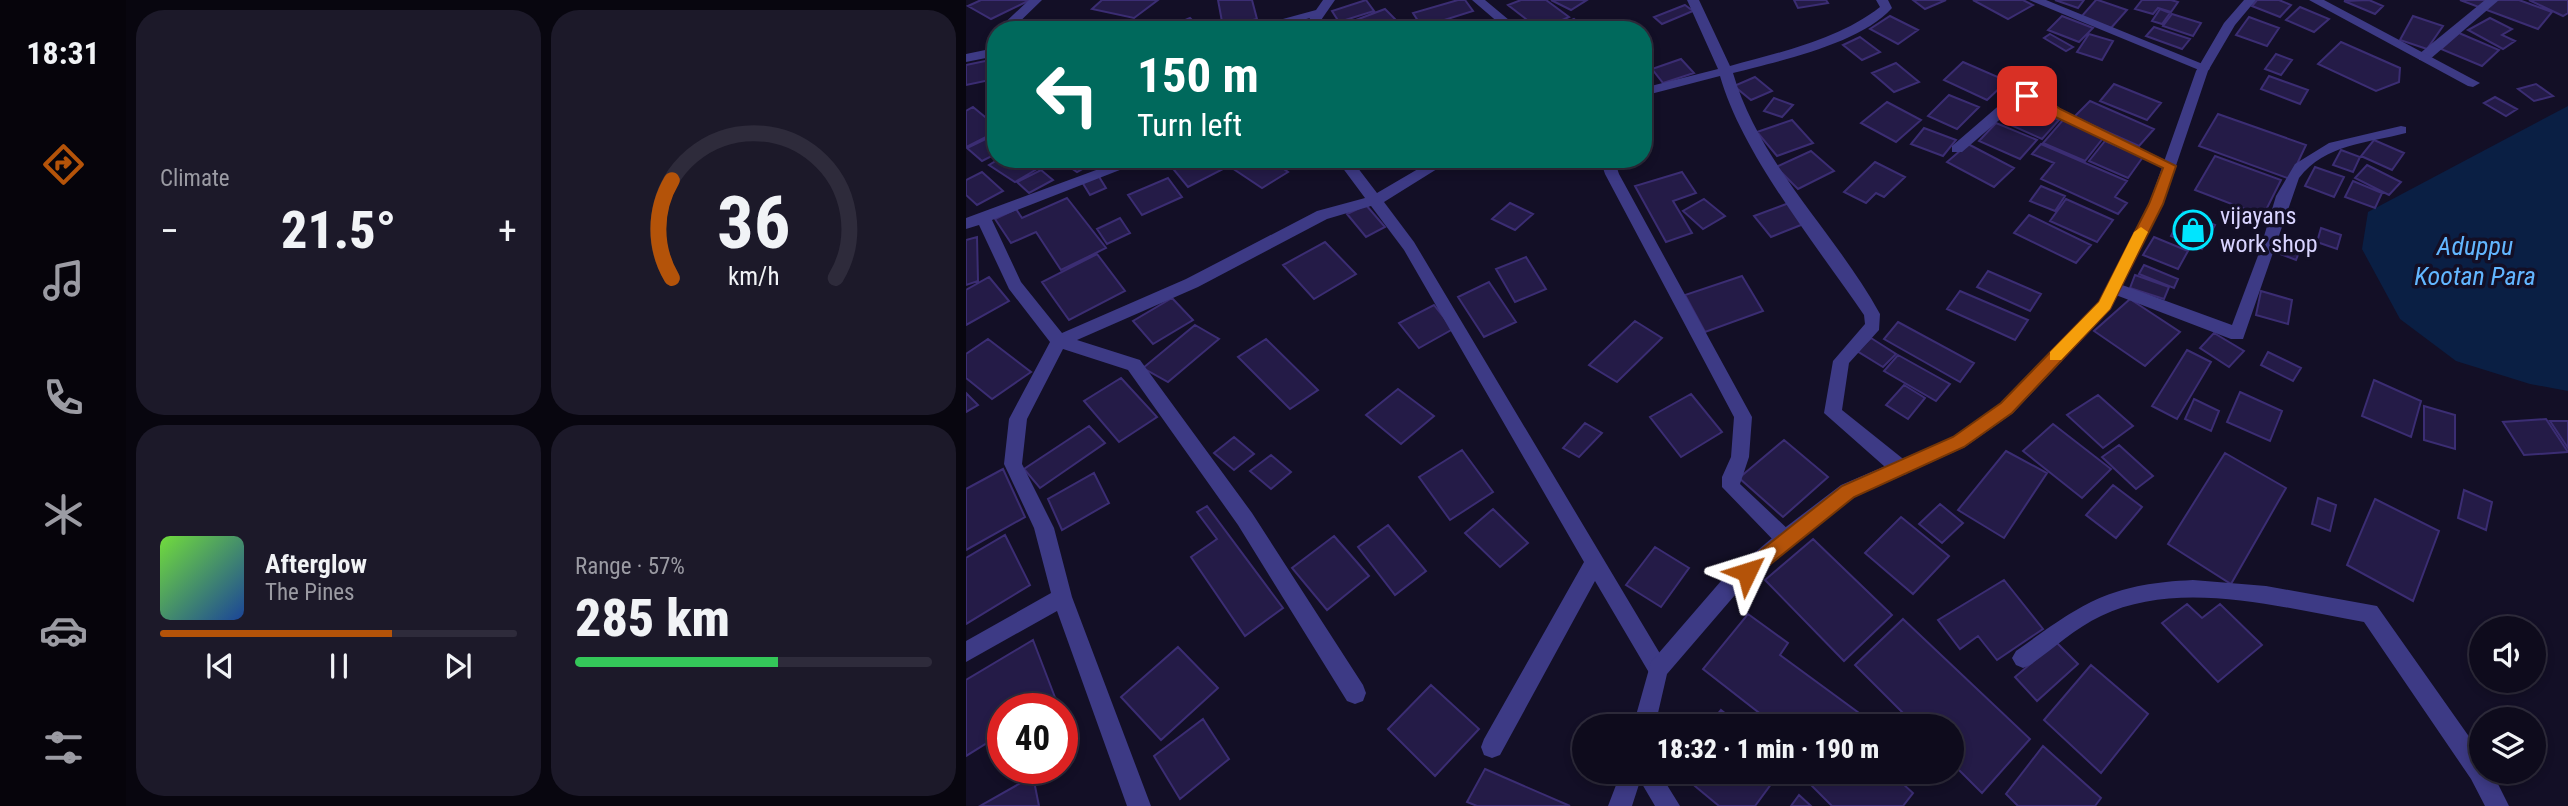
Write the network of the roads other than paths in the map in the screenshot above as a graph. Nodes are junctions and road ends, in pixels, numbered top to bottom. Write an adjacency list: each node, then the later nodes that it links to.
1 (1036, 0): 11 (street)
2 (1329, 0): 10 (street)
3 (1478, 0): 14 (street)
4 (1693, 0): 19 (street)
5 (1882, 0): 19 (street)
6 (2035, 0): 18 (street)
7 (2250, 0): 18 (street)
8 (2315, 0): 16 (street)
9 (2493, 0): 16 (street)
10 (1317, 13): 12 (street); 13 (street)
11 (1013, 21)
12 (1285, 21)
13 (1314, 21)
14 (1504, 21)
15 (987, 53): 17 (street)
16 (2424, 57): 20 (street)
17 (966, 58)
18 (2204, 67): 24 (street)
19 (1725, 69): 21 (street); 33 (street)
20 (2473, 83)
21 (1652, 89)
22 (2401, 130): 31 (street)
23 (1957, 149): 24 (street)
24 (2170, 166): 31 (street)
25 (1117, 168): 30 (street)
26 (1350, 168): 29 (street)
27 (1431, 168): 29 (street)
28 (1610, 168): 34 (street)
29 (1376, 200): 32 (street); 35 (street)
30 (974, 221): 32 (street)
31 (2114, 288): 33 (street)
32 (1059, 341): 36 (street); 40 (street)
33 (1900, 468): 34 (street)
34 (1785, 539): 39 (street)
35 (1595, 562): 39 (street); 42 (street)
36 (1062, 597): 37 (street); 45 (street)
37 (966, 652)
38 (2023, 658): 48 (street)
39 (1658, 669): 41 (street)
40 (1355, 693)
41 (1647, 714)
42 (1492, 747)
43 (1628, 784): 46 (street)
44 (1654, 784): 47 (street)
45 (1139, 806)
46 (1620, 806)
47 (1668, 806)
48 (2497, 806)

